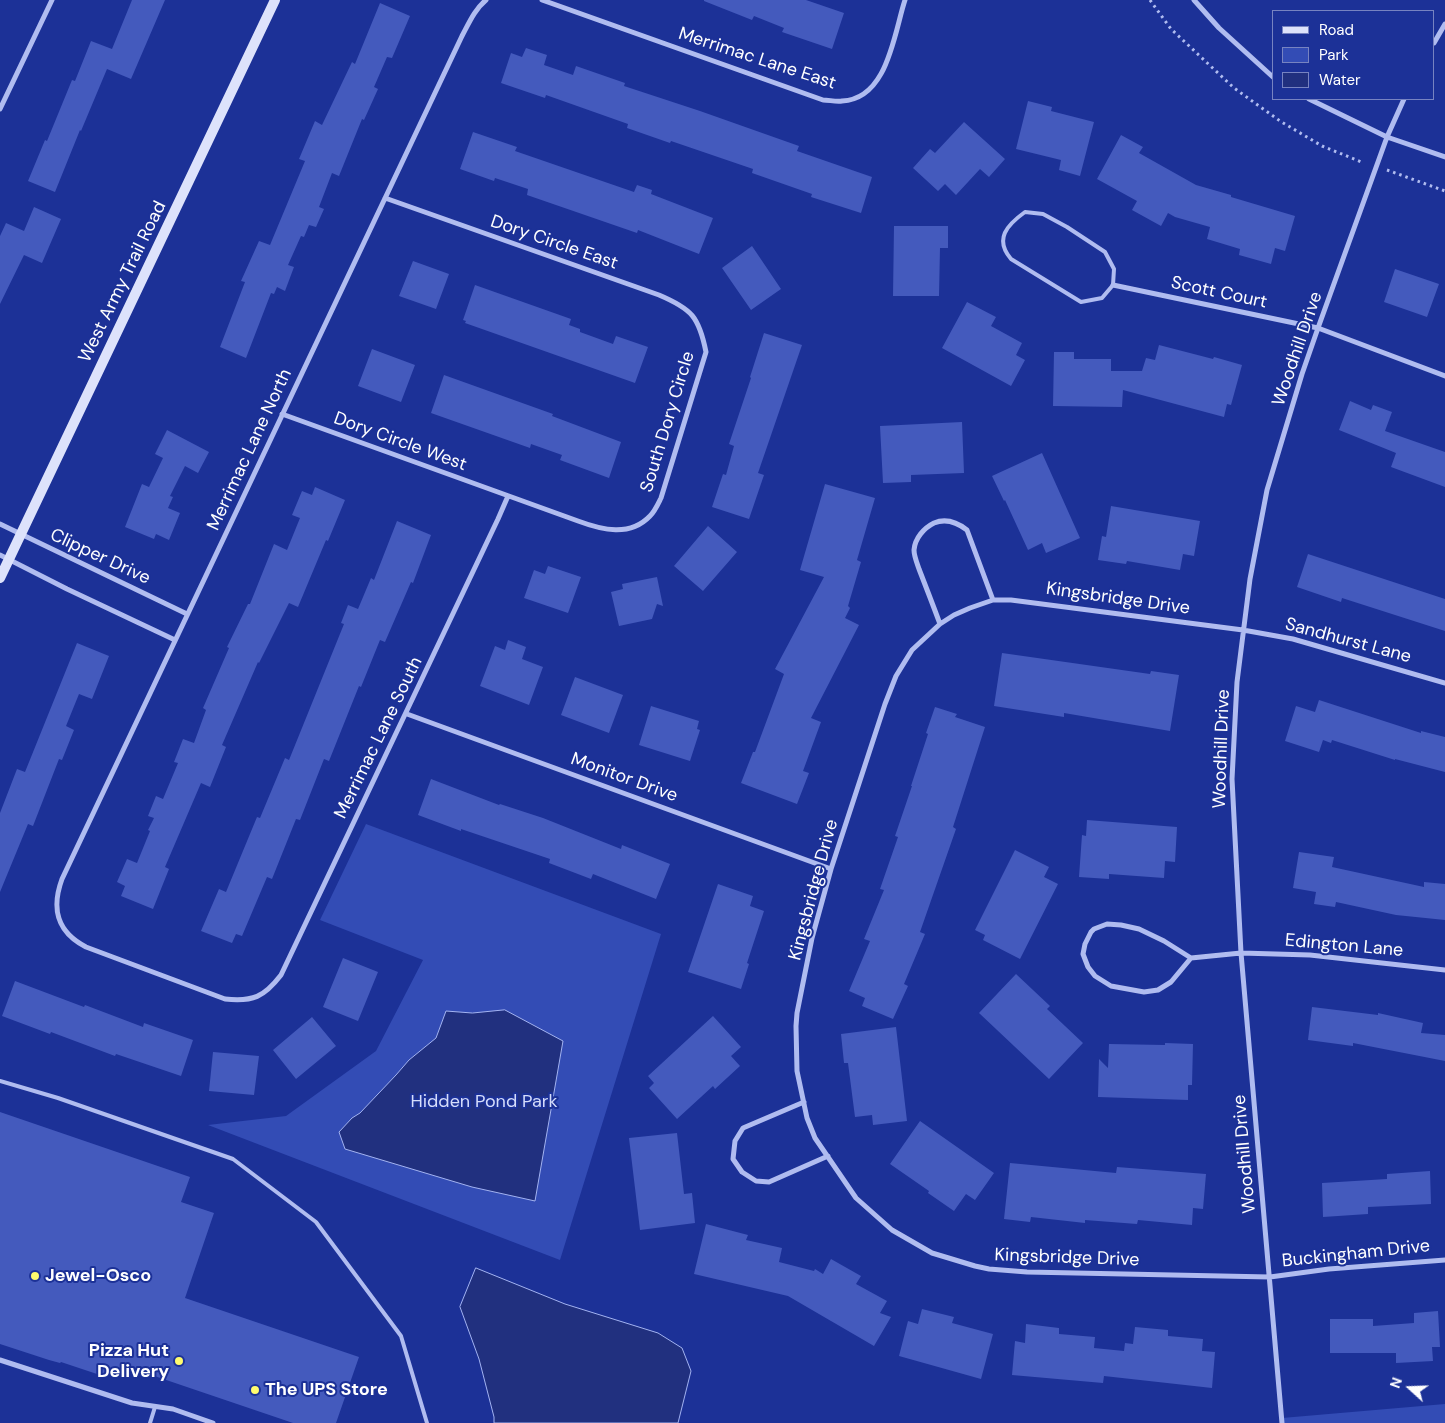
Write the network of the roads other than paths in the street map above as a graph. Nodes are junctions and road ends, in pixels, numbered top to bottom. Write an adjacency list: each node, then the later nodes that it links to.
1 (52, 0): 12 (street)
2 (276, 0): 23 (main road, West Army Trail Road)
3 (486, 0): 15 (street, Merrimac Lane North)
4 (542, 0): 5 (street, Merrimac Lane East)
5 (905, 0)
6 (1194, 0): 9 (street)
7 (1445, 24): 8 (street)
8 (1435, 40)
9 (1272, 76)
10 (1311, 100): 13 (street)
11 (1404, 100): 13 (street, Woodhill Drive)
12 (0, 109)
13 (1387, 137): 14 (street); 17 (street, Woodhill Drive)
14 (1445, 157)
15 (385, 198): 18 (street, Dory Circle East); 20 (street, Merrimac Lane North)
16 (1113, 285): 16 (lane); 17 (street, Scott Court)
17 (1318, 328): 19 (street, Scott Court); 29 (street, Woodhill Drive)
18 (702, 332): 21 (street, South Dory Circle)
19 (1445, 376)
20 (282, 414): 21 (street, Dory Circle West); 27 (street, Merrimac Lane North)
21 (508, 496): 32 (street, Merrimac Lane South)
22 (0, 524): 23 (street, Clipper Drive)
23 (20, 534): 24 (main road, West Army Trail Road); 27 (street, Clipper Drive)
24 (4, 558): 25 (main road, West Army Trail Road); 30 (street)
25 (0, 578)
26 (993, 600): 28 (street, Kingsbridge Drive); 28 (street); 29 (street, Kingsbridge Drive)
27 (187, 614): 30 (street, Merrimac Lane North)
28 (940, 624): 33 (street, Kingsbridge Drive)
29 (1243, 630): 31 (street, Sandhurst Lane); 34 (street, Woodhill Drive)
30 (175, 640): 37 (street, Merrimac Lane North)
31 (1445, 683)
32 (406, 714): 33 (street, Monitor Drive); 37 (street, Merrimac Lane South)
33 (832, 869): 39 (street, Kingsbridge Drive)
34 (1241, 953): 35 (street, Edington Lane); 36 (street, Edington Lane); 42 (street, Woodhill Drive)
35 (1191, 958): 35 (street)
36 (1445, 970)
37 (270, 989)
38 (0, 1081): 47 (lane)
39 (804, 1102): 40 (street, Kingsbridge Drive); 40 (street)
40 (828, 1156): 42 (street, Kingsbridge Drive)
41 (1445, 1260): 42 (street, Buckingham Drive)
42 (1270, 1277): 48 (street, Woodhill Drive)
43 (0, 1360): 44 (street)
44 (155, 1407): 45 (lane); 46 (street)
45 (150, 1423)
46 (213, 1423)
47 (427, 1423)
48 (1282, 1423)

